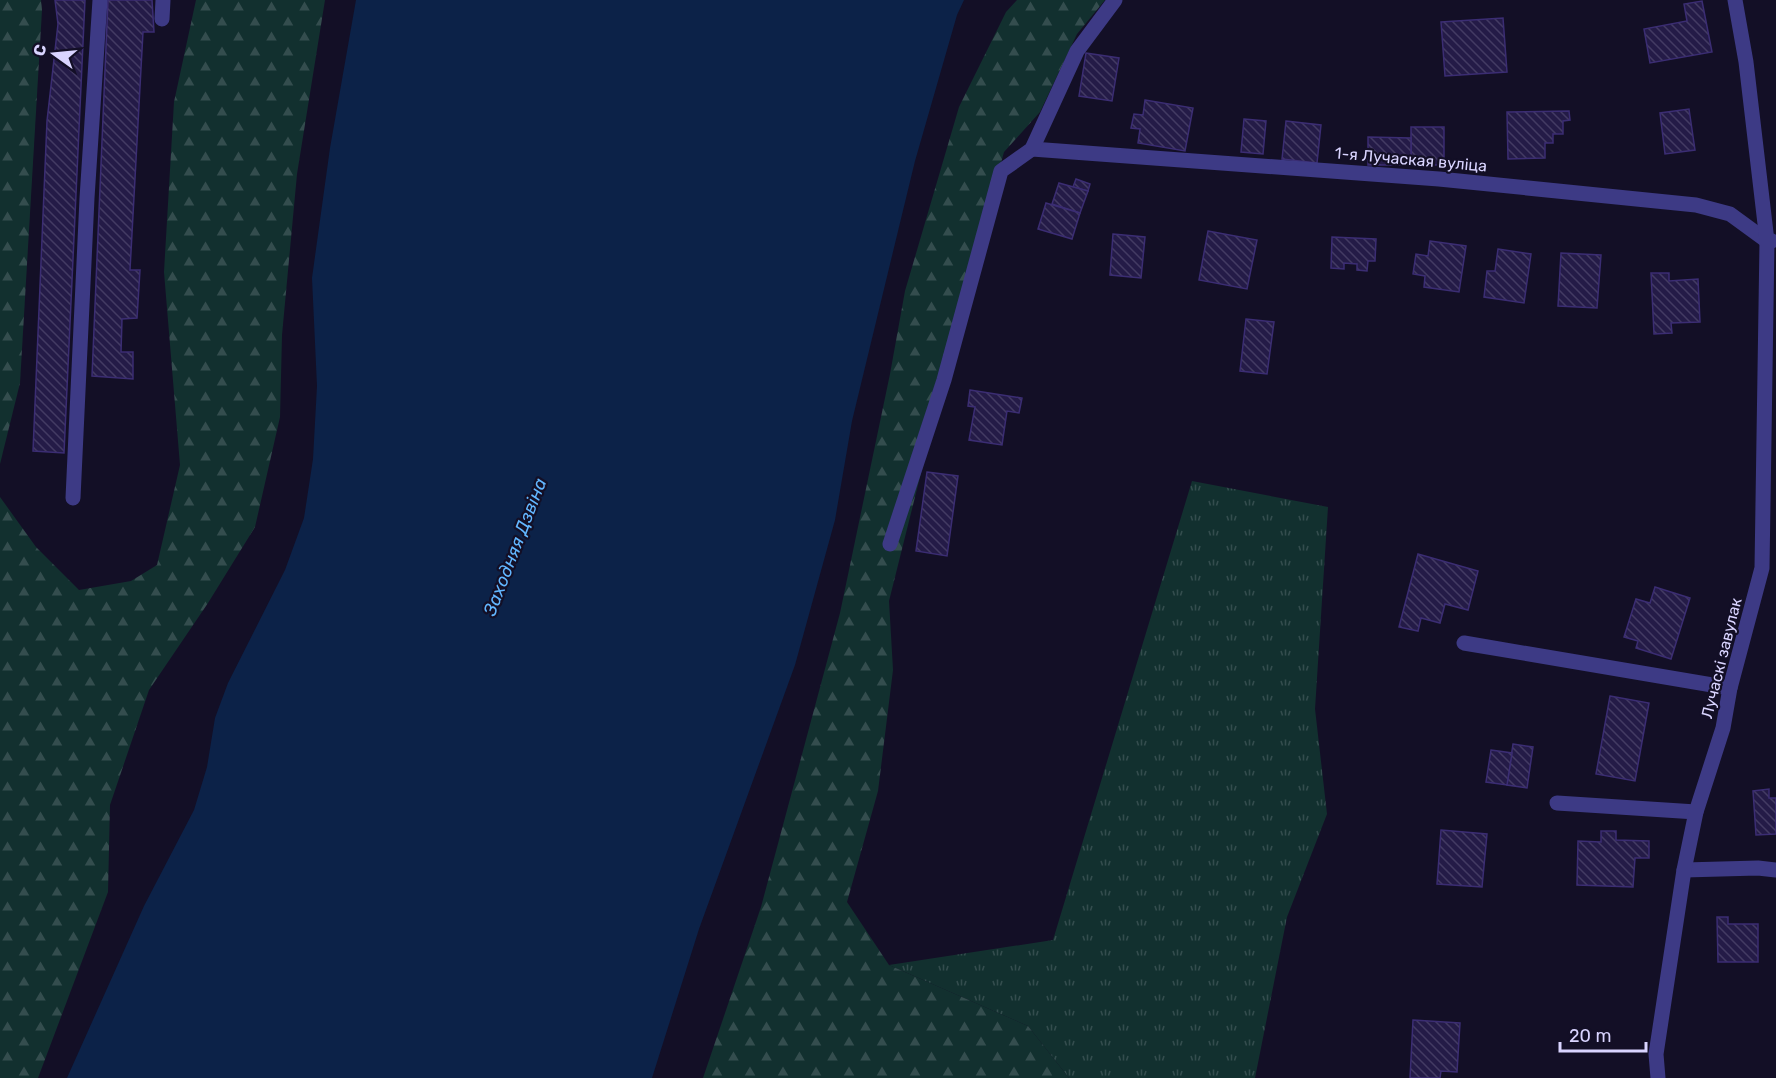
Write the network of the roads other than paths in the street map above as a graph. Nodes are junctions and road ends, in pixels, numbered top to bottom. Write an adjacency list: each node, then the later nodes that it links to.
1 (99, 0): 8 (street)
2 (163, 0): 5 (street)
3 (1115, 0): 6 (street)
4 (1735, 0): 7 (street, Лучаскі завулак)
5 (162, 19)
6 (1032, 149): 7 (street, 1-я Лучаская вуліца); 9 (street)
7 (1771, 241): 10 (street, Лучаскі завулак)
8 (73, 498)
9 (890, 544)
10 (1769, 567): 12 (street, Лучаскі завулак)
11 (1464, 644): 12 (street)
12 (1730, 688): 14 (street, Лучаскі завулак)
13 (1557, 803): 14 (street)
14 (1696, 812): 15 (street, Лучаскі завулак)
15 (1684, 870): 16 (street); 17 (street, Лучаскі завулак)
16 (1776, 870)
17 (1658, 1078)

